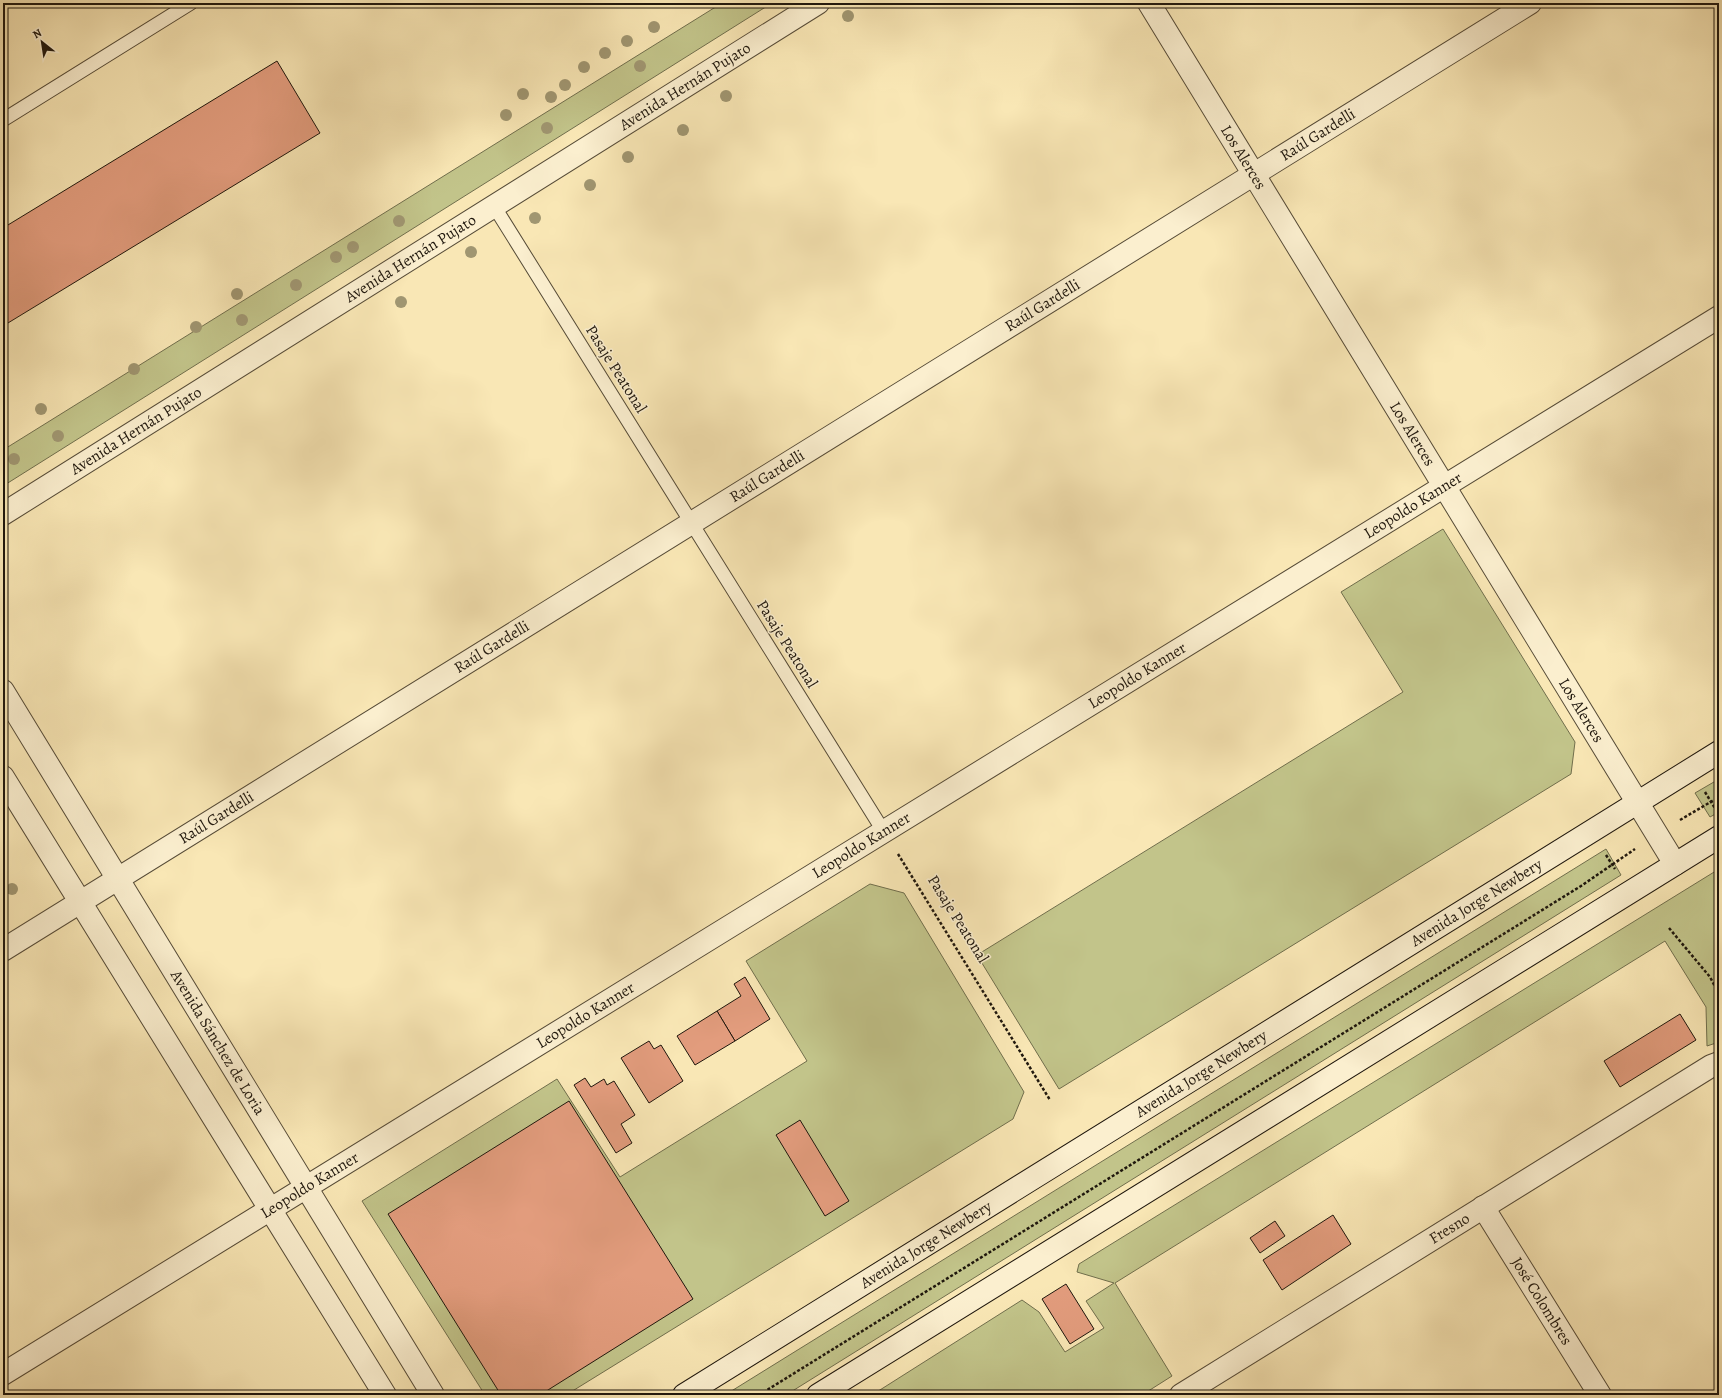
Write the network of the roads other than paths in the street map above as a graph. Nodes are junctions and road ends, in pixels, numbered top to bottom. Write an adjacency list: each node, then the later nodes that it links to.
1 (190, 3): 5 (lane)
2 (818, 3): 7 (street, Avenida Hernán Pujato)
3 (1149, 3): 6 (street, Los Alerces)
4 (1530, 3): 6 (street, Raúl Gardelli)
5 (3, 120)
6 (1254, 174): 9 (street, Los Alerces); 11 (street, Raúl Gardelli)
7 (494, 206): 10 (street, Avenida Hernán Pujato); 11 (lane, Pasaje Peatonal)
8 (1719, 317): 9 (street, Leopoldo Kanner)
9 (1444, 486): 15 (street, Los Alerces); 16 (street, Leopoldo Kanner)
10 (3, 514)
11 (692, 523): 16 (lane, Pasaje Peatonal); 19 (street, Raúl Gardelli)
12 (3, 691): 19 (street, Avenida Sánchez de Loria)
13 (1719, 752): 15 (street, Avenida Jorge Newbery)
14 (3, 777): 20 (street)
15 (1637, 802): 18 (street, Los Alerces); 29 (street, Avenida Jorge Newbery)
16 (884, 832): 23 (street, Leopoldo Kanner)
17 (1719, 837): 18 (street)
18 (1675, 864): 30 (street)
19 (117, 878): 20 (street, Raúl Gardelli); 23 (street, Avenida Sánchez de Loria)
20 (80, 901): 21 (street, Raúl Gardelli); 25 (street)
21 (3, 950)
22 (1719, 1063): 24 (street, Fresno)
23 (306, 1187): 25 (street, Leopoldo Kanner); 28 (street, Avenida Sánchez de Loria)
24 (1483, 1207): 31 (street, Fresno); 32 (street, José Colombres)
25 (270, 1210): 26 (street, Leopoldo Kanner); 27 (street)
26 (3, 1374)
27 (385, 1395)
28 (433, 1395)
29 (684, 1395)
30 (818, 1395)
31 (1181, 1395)
32 (1600, 1395)

